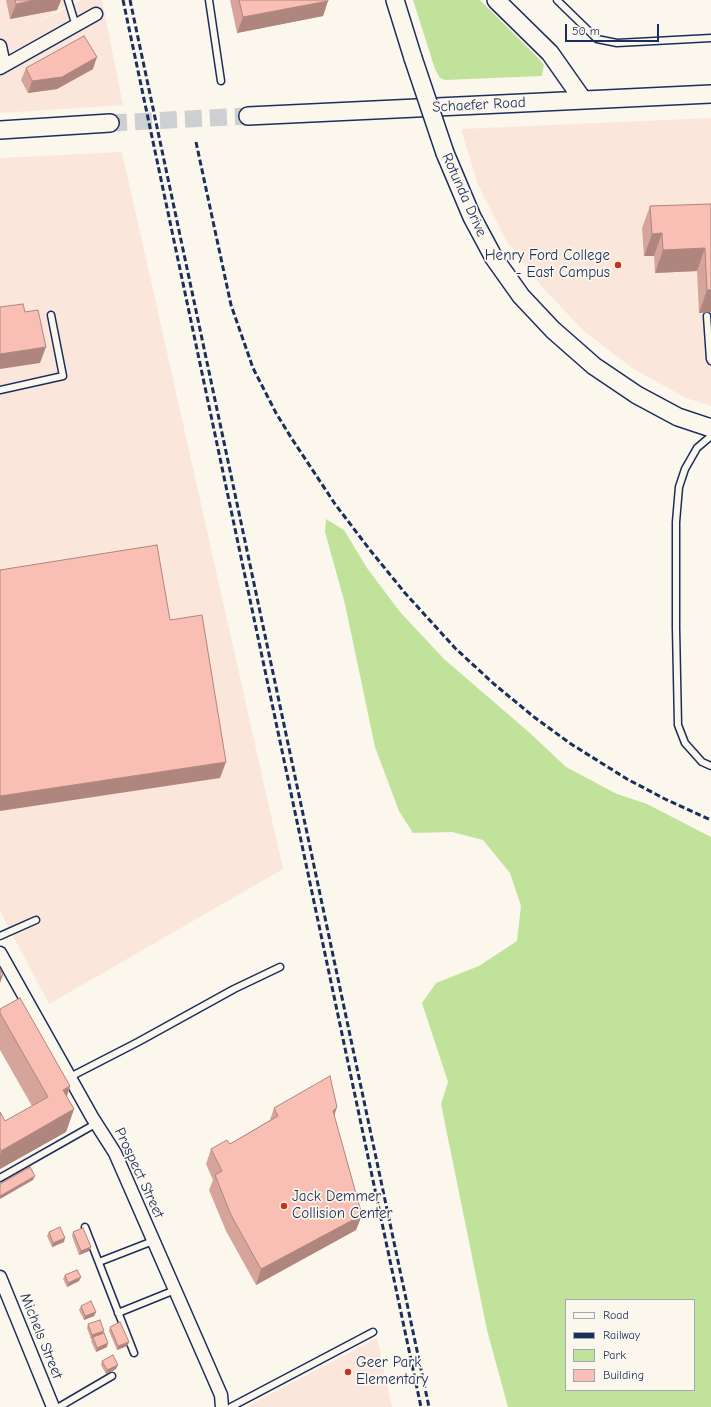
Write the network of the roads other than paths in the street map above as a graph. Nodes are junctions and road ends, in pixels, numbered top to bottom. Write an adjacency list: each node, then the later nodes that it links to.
1 (68, 0): 7 (lane)
2 (209, 0): 11 (lane)
3 (395, 0): 21 (main road, Rotunda Drive, bridge)
4 (496, 0): 13 (main road)
5 (557, 0): 8 (lane)
6 (96, 14): 7 (street)
7 (76, 26): 10 (street)
8 (711, 38)
9 (0, 46): 10 (street)
10 (2, 66)
11 (221, 81)
12 (711, 94): 13 (main road, Schaefer Road)
13 (583, 100): 14 (main road, Schaefer Road)
14 (248, 116)
15 (110, 123): 16 (main road)
16 (0, 130)
17 (51, 315): 20 (lane)
18 (707, 316): 19 (lane)
19 (711, 361)
20 (0, 390)
21 (711, 428)
22 (711, 436): 23 (lane)
23 (711, 766)
24 (36, 920): 25 (lane)
25 (0, 936)
26 (0, 952): 28 (street, Prospect Street)
27 (280, 967): 28 (lane)
28 (70, 1077): 29 (street, Prospect Street)
29 (97, 1123): 30 (lane); 32 (street, Prospect Street)
30 (0, 1178)
31 (85, 1227): 33 (lane)
32 (153, 1241): 33 (lane); 35 (street, Prospect Street)
33 (99, 1262): 36 (lane)
34 (0, 1277): 41 (street, Michels Street)
35 (175, 1290): 36 (lane); 40 (street, Prospect Street)
36 (118, 1313): 38 (lane)
37 (373, 1332): 43 (lane)
38 (134, 1353)
39 (112, 1376): 42 (lane)
40 (221, 1401)
41 (53, 1407)
42 (59, 1407)
43 (232, 1407)

